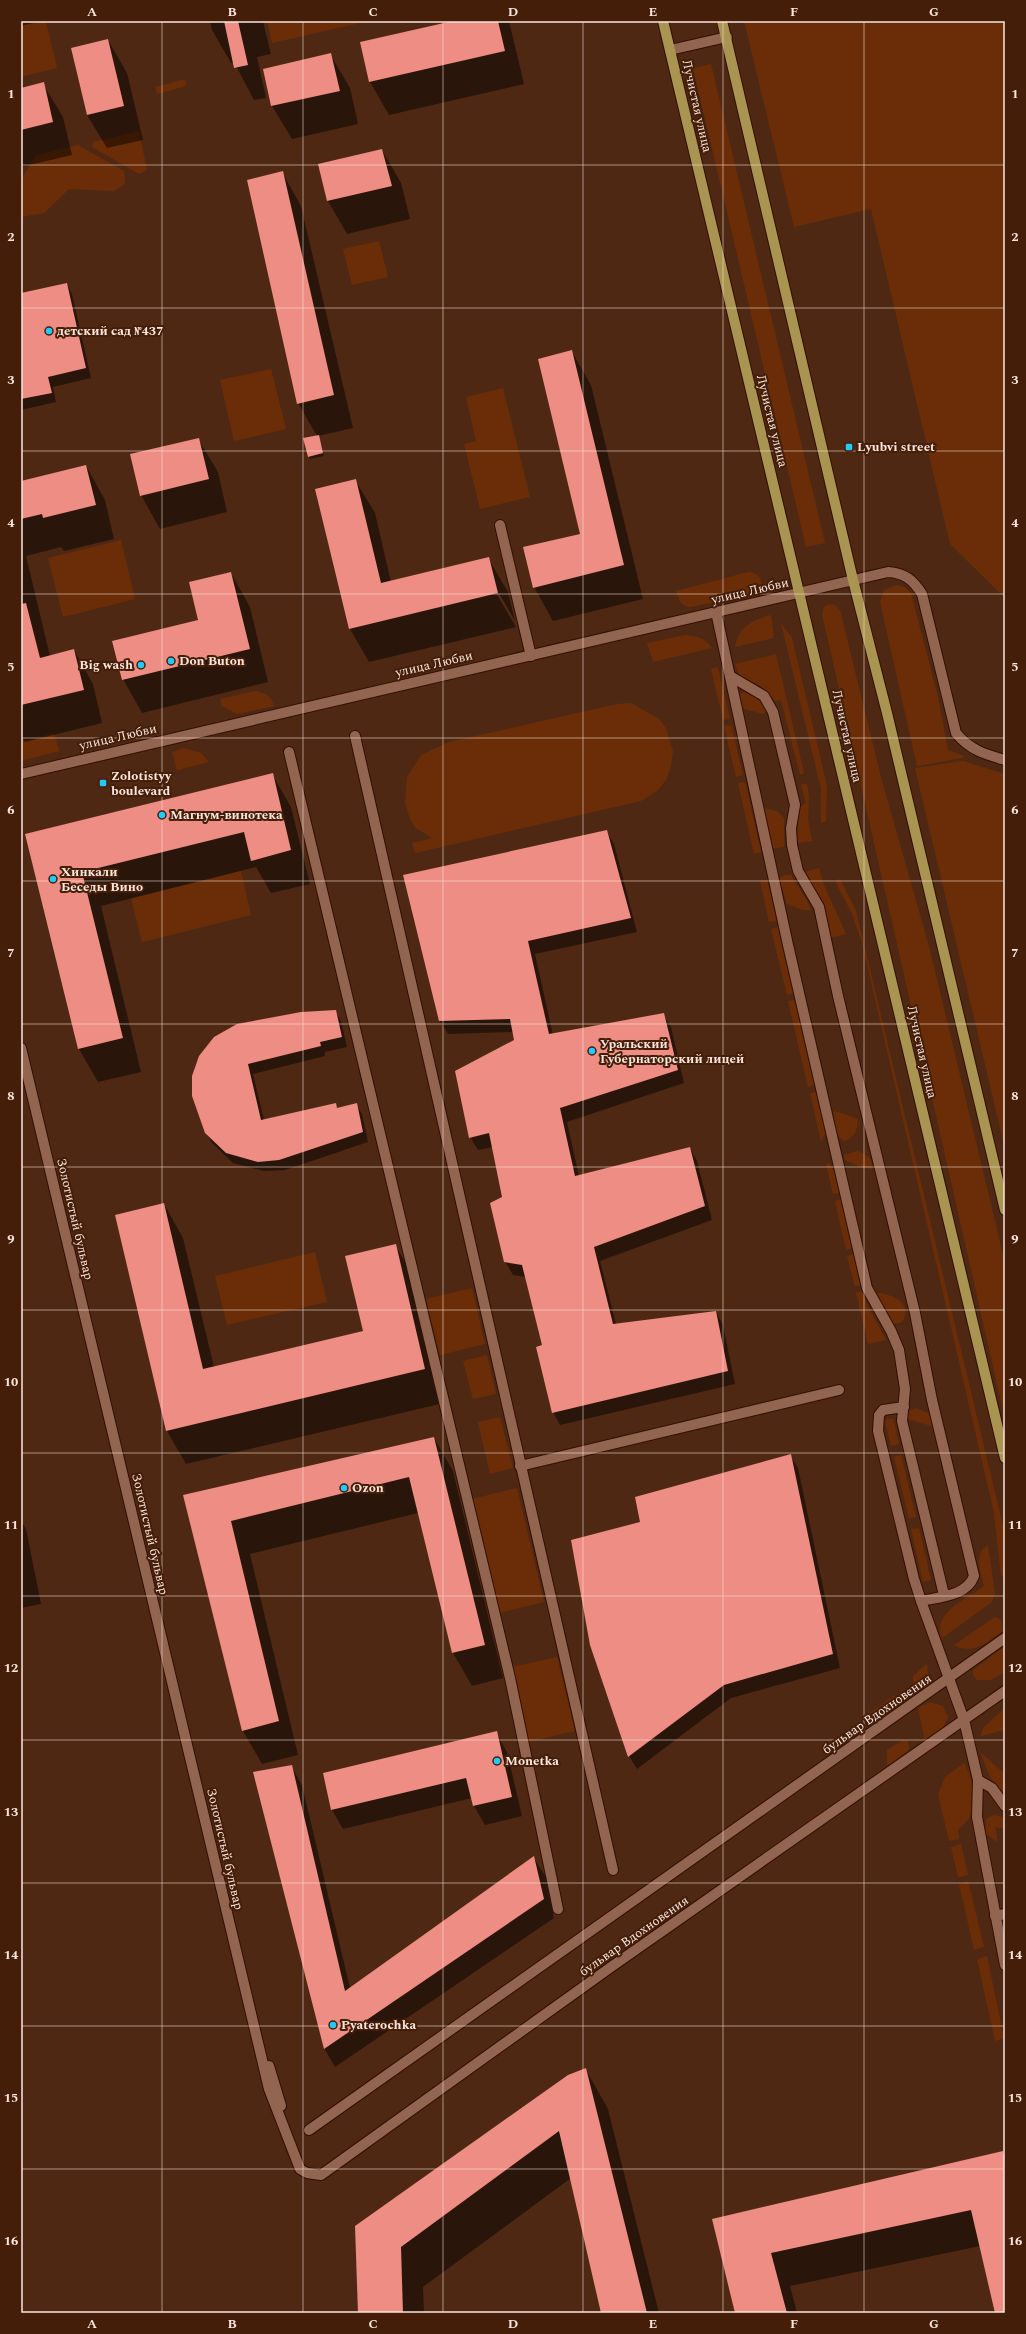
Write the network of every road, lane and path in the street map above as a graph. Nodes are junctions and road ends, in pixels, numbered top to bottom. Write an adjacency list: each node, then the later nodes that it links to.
1 (663, 21): 4 (main road, Лучистая улица)
2 (722, 21): 3 (main road)
3 (726, 37): 4 (street); 6 (main road)
4 (670, 50): 7 (main road, Лучистая улица)
5 (500, 525): 9 (street)
6 (853, 580): 7 (street, улица Любви); 13 (street, улица Любви); 16 (main road)
7 (800, 593): 8 (street, улица Любви); 19 (main road, Лучистая улица)
8 (716, 612): 9 (street, улица Любви); 10 (street)
9 (531, 656): 14 (street, улица Любви)
10 (730, 676): 18 (street); 21 (street)
11 (355, 736): 20 (street)
12 (289, 752): 30 (street)
13 (1005, 760)
14 (21, 774)
15 (21, 1048): 34 (street, Золотистый бульвар)
16 (1005, 1210)
17 (840, 1390): 20 (street)
18 (904, 1407): 21 (street); 22 (street)
19 (1005, 1458)
20 (520, 1466): 29 (street)
21 (944, 1595): 22 (street)
22 (921, 1601): 24 (street)
23 (1005, 1638): 24 (street, бульвар Вдохновения)
24 (949, 1679): 26 (street); 33 (street, бульвар Вдохновения)
25 (1005, 1691): 26 (street, бульвар Вдохновения)
26 (964, 1720): 27 (street); 34 (street, бульвар Вдохновения)
27 (978, 1780): 28 (street); 31 (street)
28 (1005, 1806)
29 (613, 1870)
30 (558, 1909)
31 (1000, 1915): 32 (street)
32 (1005, 1965)
33 (309, 2130)
34 (321, 2176)

